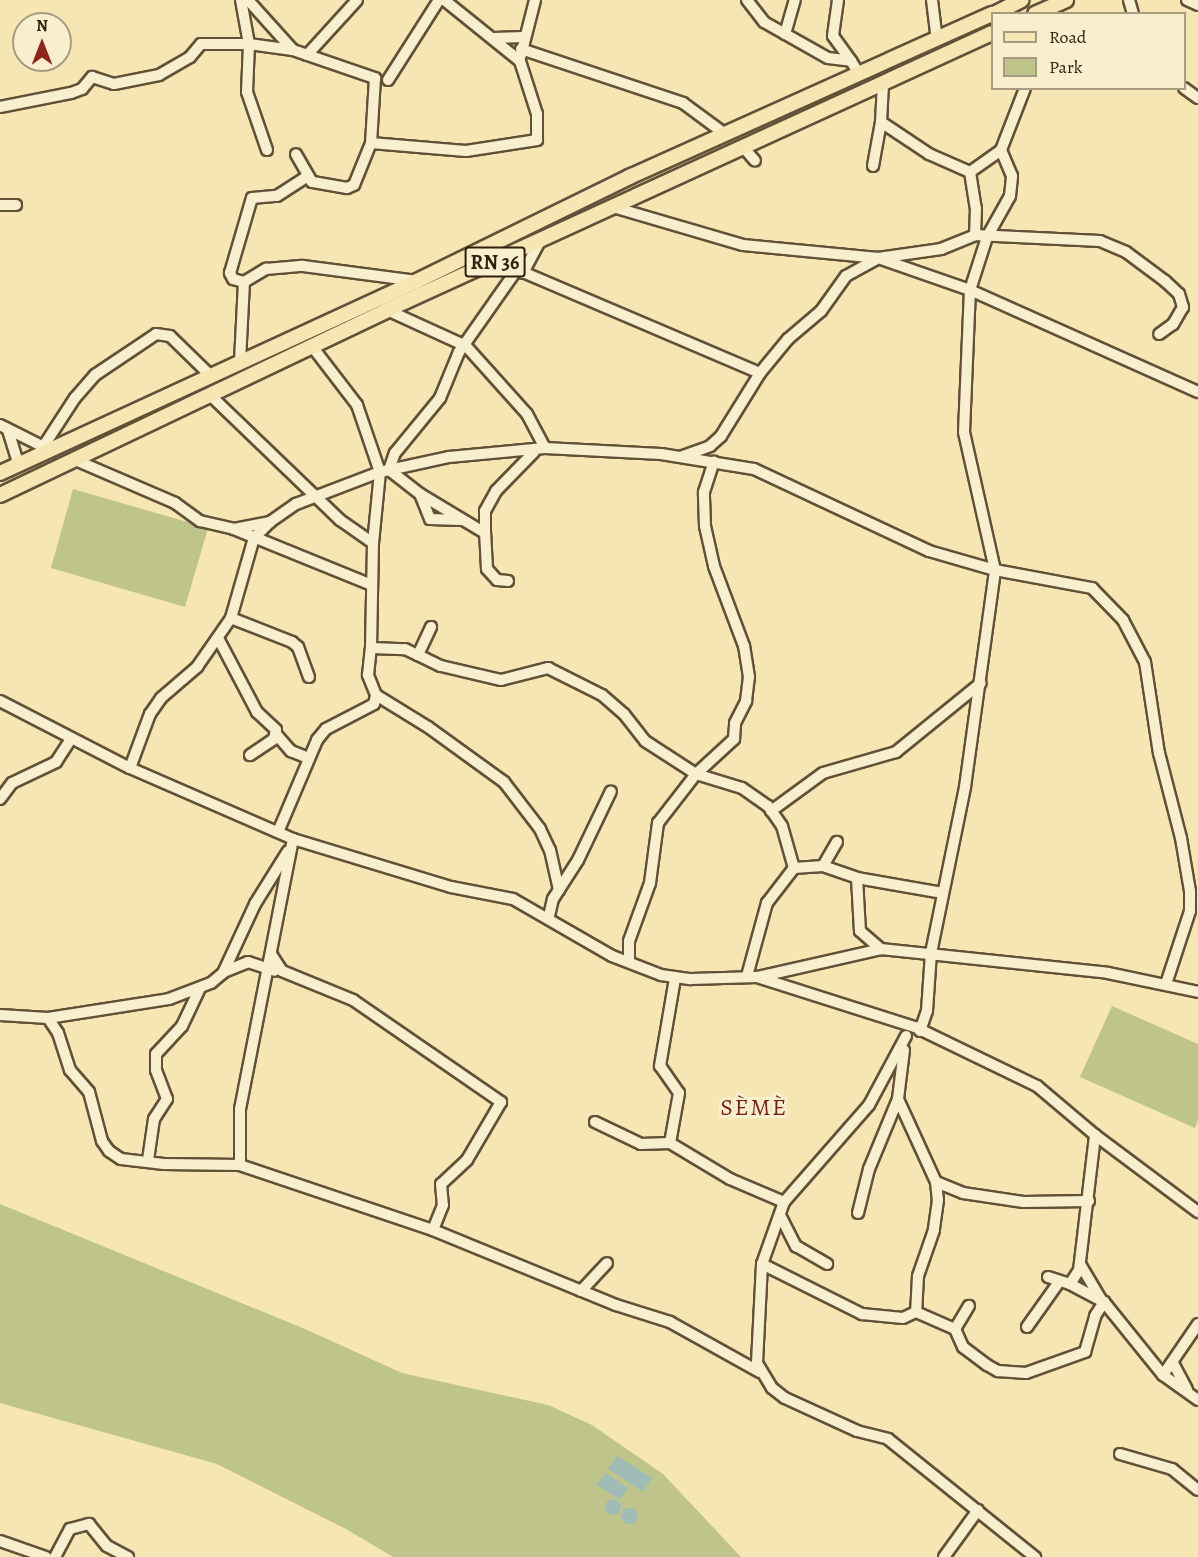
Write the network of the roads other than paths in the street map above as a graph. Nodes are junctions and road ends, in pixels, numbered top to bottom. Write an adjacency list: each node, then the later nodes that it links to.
1 (241, 0): 23 (street)
2 (248, 0): 24 (street)
3 (357, 0): 25 (street)
4 (439, 0): 30 (street)
5 (444, 0): 20 (street)
6 (535, 0): 22 (street)
7 (747, 0): 18 (street)
8 (795, 0): 18 (street)
9 (838, 0): 27 (street)
10 (932, 0): 21 (street)
11 (1022, 0): 15 (main road, RN 36)
12 (1187, 0): 13 (street)
13 (1198, 5)
14 (1056, 6): 16 (main road)
15 (997, 12)
16 (1040, 12)
17 (991, 15): 21 (main road, RN 36)
18 (785, 33): 27 (street)
19 (991, 34): 31 (main road, RN 36)
20 (494, 38): 22 (street); 26 (street)
21 (937, 39): 28 (main road, RN 36)
22 (522, 43): 26 (street); 36 (street)
23 (249, 44): 24 (street); 34 (street); 39 (street)
24 (293, 50): 25 (street)
25 (307, 55): 29 (street)
26 (520, 61): 37 (street)
27 (851, 61): 28 (street)
28 (859, 74): 36 (main road, RN 36)
29 (375, 78): 30 (street); 33 (street)
30 (388, 80): 33 (street)
31 (883, 84): 35 (street); 38 (main road, RN 36)
32 (1024, 90): 40 (street)
33 (376, 96): 37 (street)
34 (0, 107)
35 (881, 122): 43 (street); 44 (street)
36 (725, 134): 55 (main road, RN 36)
37 (371, 143): 45 (street)
38 (743, 147): 42 (street); 48 (main road, RN 36)
39 (267, 150)
40 (1001, 150): 44 (street); 50 (street)
41 (296, 154): 45 (street)
42 (755, 161)
43 (873, 166)
44 (970, 172): 49 (street)
45 (306, 177): 56 (street)
46 (0, 205): 47 (street)
47 (16, 205)
48 (613, 207): 51 (main road, RN 36); 52 (street)
49 (975, 235): 50 (street); 52 (street)
50 (987, 237): 57 (street); 59 (street)
51 (540, 241): 53 (main road, RN 36); 54 (street)
52 (878, 258): 57 (street); 63 (street)
53 (497, 261): 54 (street); 58 (main road, RN 36)
54 (520, 272): 61 (street); 63 (street)
55 (417, 280): 56 (street); 62 (main road, RN 36)
56 (244, 282): 62 (street)
57 (970, 290): 65 (street); 87 (street)
58 (387, 310): 60 (main road, RN 36); 61 (street)
59 (1159, 334)
60 (311, 345): 66 (main road, RN 36); 75 (street)
61 (466, 346): 69 (street); 75 (street)
62 (240, 361): 64 (main road, RN 36)
63 (760, 373): 71 (street)
64 (210, 375): 68 (main road, RN 36); 68 (street)
65 (1198, 392)
66 (209, 394): 72 (main road, RN 36); 79 (street)
67 (4, 428): 68 (street); 74 (street)
68 (46, 448): 74 (main road, RN 36)
69 (545, 448): 70 (street); 71 (street)
70 (534, 452): 75 (street); 80 (street)
71 (680, 457): 73 (street)
72 (73, 459): 78 (main road, RN 36); 83 (street)
73 (714, 462): 87 (street); 104 (street)
74 (19, 465): 76 (main road, RN 36)
75 (385, 471): 77 (street); 79 (street); 86 (street)
76 (0, 473)
77 (420, 494): 81 (street); 81 (street)
78 (0, 495)
79 (318, 496): 82 (street); 86 (street)
80 (485, 511): 81 (street); 84 (street)
81 (465, 521): 84 (street)
82 (270, 522): 83 (street); 85 (street)
83 (234, 529): 85 (street)
84 (485, 532): 88 (street)
85 (254, 538): 89 (street); 90 (street)
86 (373, 543): 89 (street)
87 (994, 570): 96 (street); 117 (street)
88 (508, 581)
89 (372, 585): 93 (street)
90 (231, 618): 92 (street); 95 (street)
91 (431, 627): 94 (street)
92 (218, 638): 99 (street); 103 (street)
93 (371, 648): 94 (street); 97 (street)
94 (418, 655): 104 (street)
95 (309, 677)
96 (981, 683): 107 (street); 115 (street)
97 (376, 695): 102 (street); 114 (street)
98 (0, 701): 100 (street)
99 (276, 734): 101 (street); 102 (street)
100 (71, 739): 103 (street); 106 (street)
101 (250, 755)
102 (308, 758): 108 (street)
103 (130, 768): 108 (street)
104 (696, 774): 107 (street); 122 (street)
105 (611, 791): 114 (street)
106 (0, 799)
107 (771, 811): 112 (street)
108 (278, 832): 109 (street)
109 (292, 842): 116 (street); 123 (street); 124 (street)
110 (837, 842): 111 (street)
111 (823, 866): 112 (street); 113 (street)
112 (794, 868): 125 (street)
113 (857, 878): 115 (street); 118 (street)
114 (558, 890): 116 (street)
115 (943, 893): 121 (street)
116 (549, 916): 122 (street)
117 (1192, 927): 127 (street)
118 (860, 931): 119 (street); 120 (street)
119 (881, 949): 120 (street); 121 (street)
120 (855, 952): 125 (street)
121 (931, 953): 127 (street); 132 (street)
122 (629, 959): 126 (street)
123 (274, 970): 124 (street); 139 (street); 146 (street)
124 (223, 973): 128 (street)
125 (752, 976): 126 (street); 132 (street)
126 (675, 978): 137 (street)
127 (1166, 984): 129 (street)
128 (200, 988): 131 (street); 138 (street)
129 (1198, 992)
130 (0, 1015): 131 (street)
131 (48, 1018): 138 (street)
132 (918, 1029): 133 (street); 136 (street)
133 (906, 1036): 134 (street); 142 (street)
134 (898, 1099): 140 (street); 144 (street)
135 (595, 1122): 137 (street)
136 (1095, 1135): 141 (street); 143 (street)
137 (670, 1143): 142 (street)
138 (148, 1160): 139 (street)
139 (240, 1165): 146 (street)
140 (936, 1182): 141 (street); 156 (street)
141 (1089, 1201): 150 (street)
142 (784, 1202): 145 (street)
143 (1198, 1212)
144 (858, 1213)
145 (781, 1217): 148 (street); 149 (street)
146 (433, 1230): 153 (street)
147 (608, 1263): 153 (street)
148 (762, 1264): 156 (street); 161 (street)
149 (827, 1264)
150 (1080, 1264): 152 (street); 154 (street)
151 (1048, 1277): 152 (street)
152 (1065, 1283): 154 (street); 158 (street)
153 (581, 1292): 161 (street)
154 (1103, 1302): 159 (street); 162 (street)
155 (969, 1306): 159 (street)
156 (916, 1312): 159 (street)
157 (1198, 1324): 160 (street)
158 (1027, 1327)
159 (955, 1329)
160 (1173, 1363): 162 (street); 163 (street)
161 (760, 1372): 167 (street)
162 (1163, 1375): 163 (street)
163 (1188, 1390): 164 (street)
164 (1198, 1400)
165 (1120, 1454): 166 (street)
166 (1198, 1490)
167 (978, 1510): 172 (street); 173 (street)
168 (0, 1541): 169 (street)
169 (46, 1557)
170 (55, 1557): 171 (street)
171 (128, 1557)
172 (944, 1557)
173 (1035, 1557)

